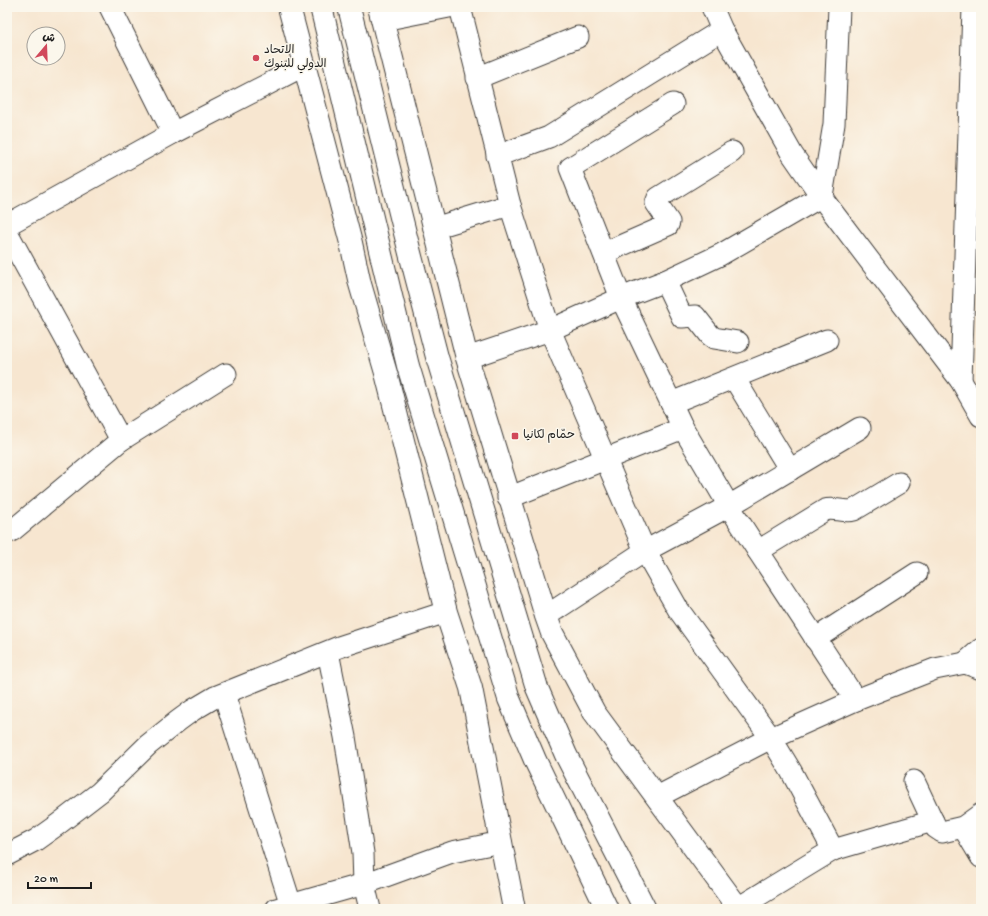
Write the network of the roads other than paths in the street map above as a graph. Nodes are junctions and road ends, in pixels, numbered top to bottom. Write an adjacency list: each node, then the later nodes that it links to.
1 (110, 7): 17 (street)
2 (290, 7): 13 (main road)
3 (321, 7): 14 (main road)
4 (350, 7): 69 (main road)
5 (449, 7): 10 (street)
6 (460, 7): 15 (street)
7 (712, 7): 11 (street)
8 (839, 7): 20 (street)
9 (973, 7): 35 (street)
10 (381, 14): 23 (main road)
11 (722, 30): 19 (street); 20 (street)
12 (578, 37): 15 (street)
13 (304, 65): 17 (street); 25 (main road)
14 (338, 77): 25 (main road); 74 (main road)
15 (477, 78): 19 (street)
16 (672, 104): 26 (street)
17 (173, 133): 22 (street)
18 (732, 152): 26 (street)
19 (497, 156): 21 (street)
20 (822, 196): 27 (street); 35 (street)
21 (510, 205): 23 (street); 29 (street)
22 (7, 225)
23 (434, 228): 32 (main road)
24 (7, 232): 40 (street)
25 (351, 243): 50 (main road)
26 (604, 253): 28 (street)
27 (665, 281): 28 (street); 31 (street)
28 (621, 298): 29 (street); 36 (street)
29 (550, 330): 32 (street); 41 (street)
30 (827, 340): 34 (street)
31 (738, 342)
32 (466, 358): 44 (main road)
33 (226, 374): 40 (street)
34 (734, 378): 36 (street); 42 (street)
35 (961, 381): 37 (street)
36 (671, 403): 38 (street)
37 (981, 416)
38 (683, 428): 41 (street); 45 (street)
39 (860, 428): 42 (street)
40 (121, 440): 46 (street)
41 (605, 460): 44 (street); 47 (street)
42 (790, 470): 45 (street)
43 (899, 483): 48 (street)
44 (508, 498): 51 (main road)
45 (729, 506): 47 (street); 48 (street)
46 (7, 533)
47 (645, 551): 51 (street); 58 (street)
48 (758, 552): 52 (street)
49 (917, 573): 52 (street)
50 (446, 612): 54 (street); 64 (main road)
51 (546, 616): 60 (main road)
52 (815, 639): 57 (street)
53 (981, 649): 55 (street)
54 (328, 652): 56 (street); 68 (street)
55 (973, 666): 57 (street)
56 (224, 694): 66 (street); 70 (street)
57 (856, 700): 58 (street)
58 (771, 738): 60 (street); 65 (street)
59 (914, 781): 62 (street)
60 (657, 797): 71 (main road)
61 (981, 814): 63 (street)
62 (932, 820): 63 (street); 65 (street)
63 (964, 827): 67 (street)
64 (501, 842): 68 (street); 73 (main road)
65 (833, 850): 71 (street)
66 (7, 855)
67 (981, 857)
68 (364, 884): 70 (street); 72 (street)
69 (635, 890): 75 (main road); 76 (main road)
70 (284, 907)
71 (739, 908)
72 (370, 909)
73 (514, 909)
74 (607, 909)
75 (645, 909)
76 (648, 909)

